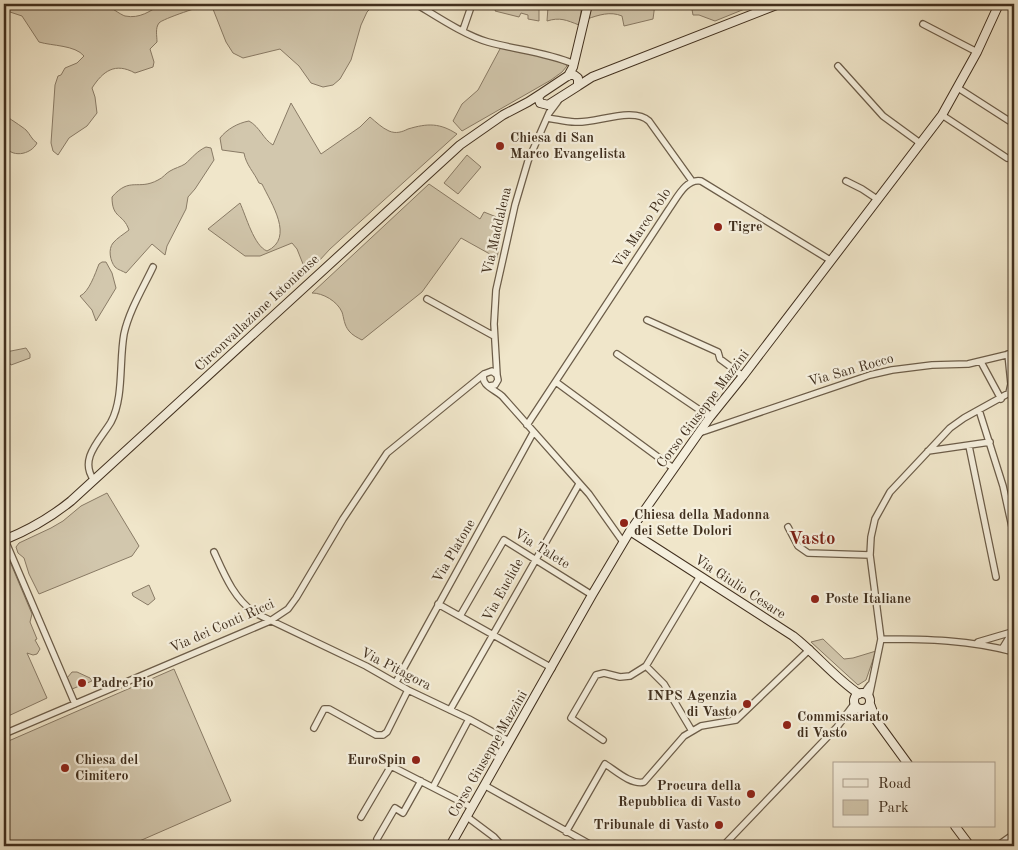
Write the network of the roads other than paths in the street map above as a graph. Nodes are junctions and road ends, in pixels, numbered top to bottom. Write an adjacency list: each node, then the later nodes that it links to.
1 (416, 4): 7 (street)
2 (472, 4): 7 (street)
3 (588, 4): 9 (main road)
4 (779, 4): 13 (main road)
5 (999, 4): 8 (main road, Corso Giuseppe Mazzini)
6 (923, 24): 8 (street)
7 (463, 30): 9 (street)
8 (977, 52): 15 (main road, Corso Giuseppe Mazzini)
9 (574, 65): 11 (main road); 12 (main road)
10 (838, 66): 23 (street)
11 (577, 76): 12 (main road); 13 (main road); 14 (main road)
12 (566, 77): 16 (main road, Circonvallazione Istoniense)
13 (592, 77): 14 (main road)
14 (578, 86): 17 (main road)
15 (958, 88): 21 (main road, Corso Giuseppe Mazzini); 22 (street)
16 (542, 93): 18 (main road, Circonvallazione Istoniense); 19 (main road)
17 (563, 95): 19 (main road); 20 (street, Via Maddalena)
18 (528, 102): 19 (main road); 54 (main road, Circonvallazione Istoniense)
19 (542, 104): 20 (street)
20 (548, 115): 25 (street); 32 (street, Via Maddalena)
21 (942, 115): 23 (main road, Corso Giuseppe Mazzini); 24 (street)
22 (1014, 124)
23 (920, 143): 27 (main road, Corso Giuseppe Mazzini)
24 (1007, 158)
25 (692, 181): 28 (street); 40 (street, Via Marco Polo)
26 (846, 181): 27 (street)
27 (877, 199): 28 (main road, Corso Giuseppe Mazzini)
28 (830, 260): 38 (main road, Corso Giuseppe Mazzini)
29 (153, 267): 54 (street)
30 (427, 299): 32 (street)
31 (646, 320): 38 (street)
32 (494, 336): 35 (street, Via Maddalena)
33 (617, 354): 46 (street)
34 (1011, 354): 36 (street, Via San Rocco); 44 (street)
35 (496, 360): 37 (street); 39 (street, Via Maddalena)
36 (981, 362): 44 (street); 49 (street, Via San Rocco)
37 (486, 372): 39 (street); 41 (street, Via dei Conti Ricci); 42 (street)
38 (743, 376): 46 (main road, Corso Giuseppe Mazzini)
39 (497, 377): 42 (street); 43 (street, Via Maddalena)
40 (556, 382): 47 (street, Via Marco Polo); 53 (street)
41 (472, 384): 42 (street); 69 (street, Via dei Conti Ricci)
42 (489, 386): 43 (street)
43 (502, 396): 47 (street)
44 (1001, 399): 45 (street)
45 (979, 410): 50 (street); 52 (street)
46 (710, 417): 49 (main road, Corso Giuseppe Mazzini)
47 (527, 426): 48 (street)
48 (533, 433): 55 (street); 67 (street, Via Platone)
49 (699, 433): 53 (main road, Corso Giuseppe Mazzini)
50 (990, 442): 51 (street); 58 (street)
51 (969, 446): 52 (street); 65 (street)
52 (928, 450): 62 (street)
53 (673, 468): 57 (main road, Corso Giuseppe Mazzini)
54 (94, 480): 59 (main road, Circonvallazione Istoniense)
55 (580, 484): 60 (street); 63 (street, Via Euclide)
56 (788, 527): 62 (street)
57 (630, 531): 60 (main road, Corso Giuseppe Mazzini); 64 (main road, Via Giulio Cesare)
58 (1014, 536)
59 (4, 540): 83 (street)
60 (623, 542): 66 (main road, Corso Giuseppe Mazzini)
61 (214, 552): 69 (street, Via Pitagora)
62 (870, 555): 72 (street)
63 (535, 559): 66 (street, Via Talete); 68 (street, Via Talete); 71 (street, Via Euclide)
64 (700, 576): 75 (main road, Via Giulio Cesare); 78 (street)
65 (996, 577)
66 (592, 595): 79 (main road, Corso Giuseppe Mazzini)
67 (438, 604): 68 (street); 80 (street, Via Platone)
68 (460, 616): 71 (street)
69 (270, 621): 80 (street, Via Pitagora); 83 (street, Via dei Conti Ricci)
70 (1013, 631): 74 (street); 76 (street)
71 (492, 635): 79 (street); 84 (street, Via Euclide)
72 (881, 639): 74 (street); 82 (street)
73 (1014, 639): 76 (street)
74 (976, 643): 76 (street)
75 (810, 649): 82 (main road, Via Giulio Cesare); 87 (street)
76 (1002, 649): 77 (street)
77 (1014, 652)
78 (646, 666): 87 (street); 89 (street)
79 (552, 668): 90 (main road, Corso Giuseppe Mazzini)
80 (396, 682): 81 (street, Via Pitagora)
81 (408, 690): 84 (street, Via Pitagora); 86 (street)
82 (862, 701): 91 (main road, Via Giulio Cesare); 105 (street)
83 (75, 704): 88 (street, Via dei Conti Ricci)
84 (450, 710): 85 (street, Via Pitagora)
85 (469, 719): 90 (street, Via Pitagora); 94 (street)
86 (314, 728)
87 (692, 731): 99 (street)
88 (4, 734)
89 (603, 740)
90 (509, 741): 93 (main road, Corso Giuseppe Mazzini)
91 (907, 762)
92 (421, 781): 94 (street); 97 (street); 101 (street)
93 (484, 785): 95 (main road, Corso Giuseppe Mazzini); 99 (street)
94 (433, 787): 95 (street)
95 (471, 807): 96 (main road, Corso Giuseppe Mazzini)
96 (466, 816): 102 (main road, Corso Giuseppe Mazzini); 103 (street)
97 (361, 817)
98 (956, 828): 106 (main road)
99 (566, 832): 104 (street)
100 (1014, 834): 107 (street)
101 (377, 839)
102 (450, 846)
103 (502, 846)
104 (593, 846)
105 (723, 846)
106 (970, 846)
107 (997, 846)

